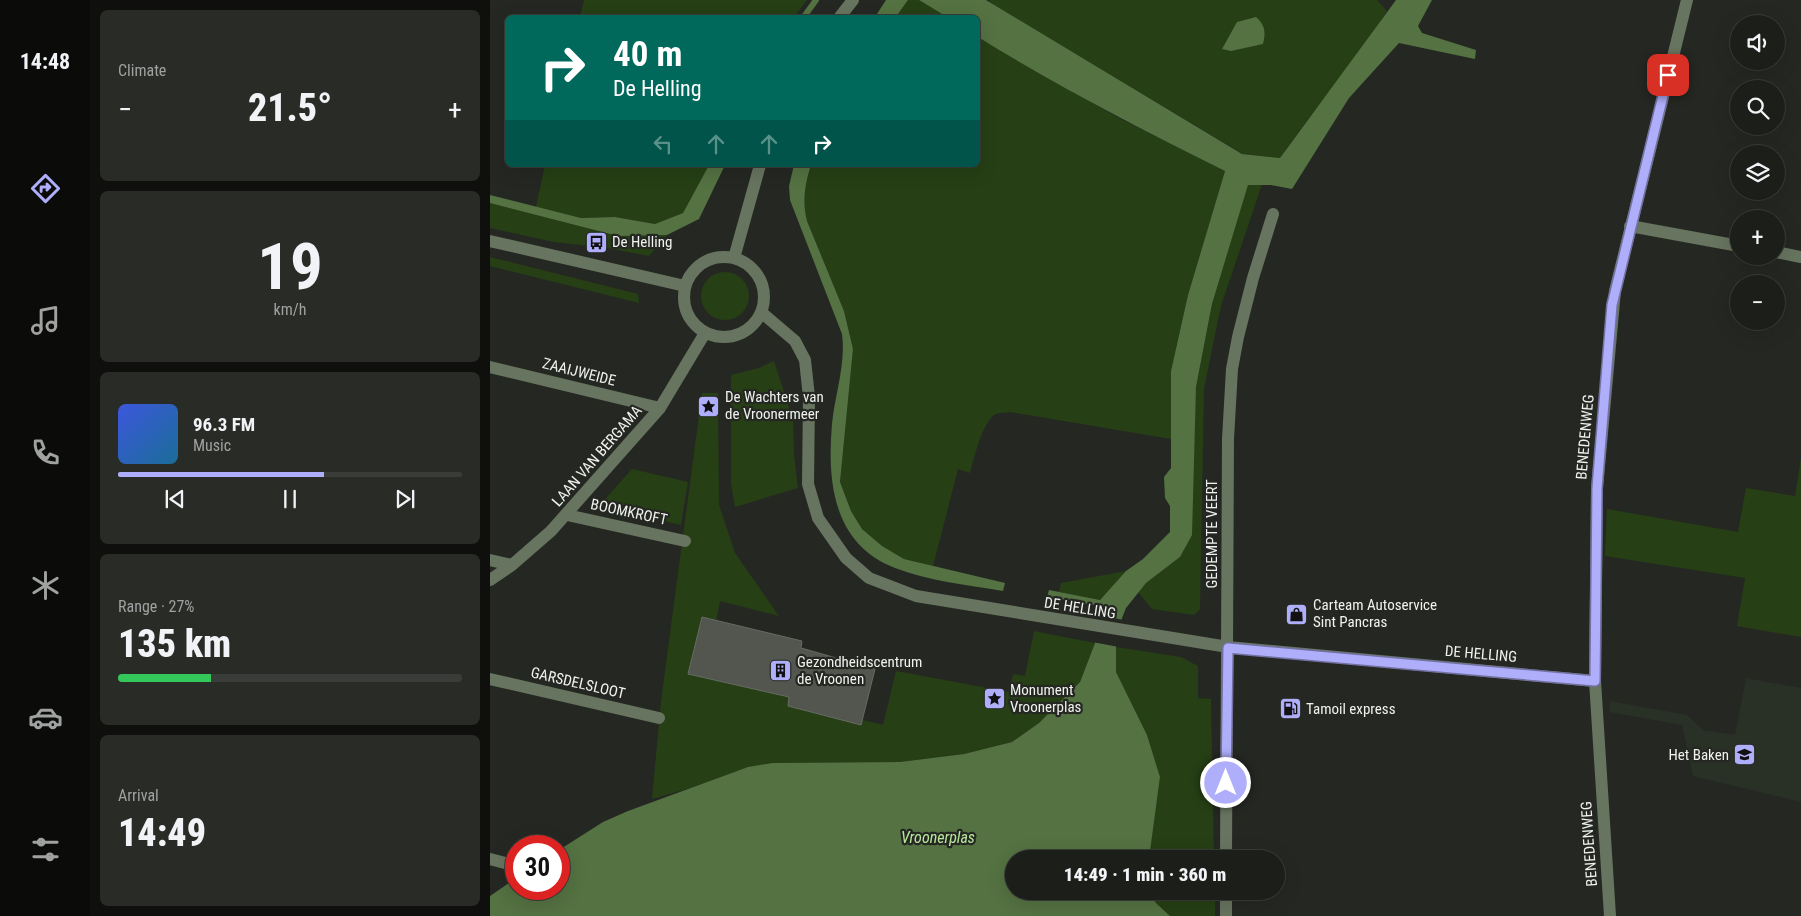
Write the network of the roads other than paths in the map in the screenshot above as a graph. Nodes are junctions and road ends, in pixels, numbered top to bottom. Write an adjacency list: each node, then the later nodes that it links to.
1 (853, 0): 3 (street)
2 (1687, 0): 6 (street, BENEDENWEG)
3 (841, 15)
4 (759, 167): 11 (street)
5 (1273, 214): 22 (street, GEDEMPTE VEERT)
6 (1630, 226): 8 (street); 24 (street, BENEDENWEG)
7 (490, 241): 12 (street)
8 (1730, 244)
9 (1785, 254): 10 (street)
10 (1801, 257)
11 (734, 258): 12 (street); 13 (street)
12 (685, 286): 14 (street)
13 (761, 312): 14 (street); 22 (street, DE HELLING)
14 (705, 333): 16 (street, LAAN VAN BERGAMA)
15 (490, 367): 16 (street, ZAAIJWEIDE)
16 (660, 408): 17 (street, LAAN VAN BERGAMA)
17 (567, 515): 18 (street, BOOMKROFT); 20 (street, LAAN VAN BERGAMA)
18 (685, 541)
19 (490, 560): 20 (street)
20 (512, 565): 21 (street, LAAN VAN BERGAMA)
21 (490, 580)
22 (1228, 648): 24 (street, DE HELLING); 26 (street, GEDEMPTE VEERT)
23 (490, 679): 25 (street, GARSDELSLOOT)
24 (1595, 681): 31 (street, BENEDENWEG)
25 (659, 718)
26 (1226, 850)
27 (490, 859): 28 (street)
28 (505, 862)
29 (1226, 900): 30 (street)
30 (1226, 916)
31 (1610, 916)

